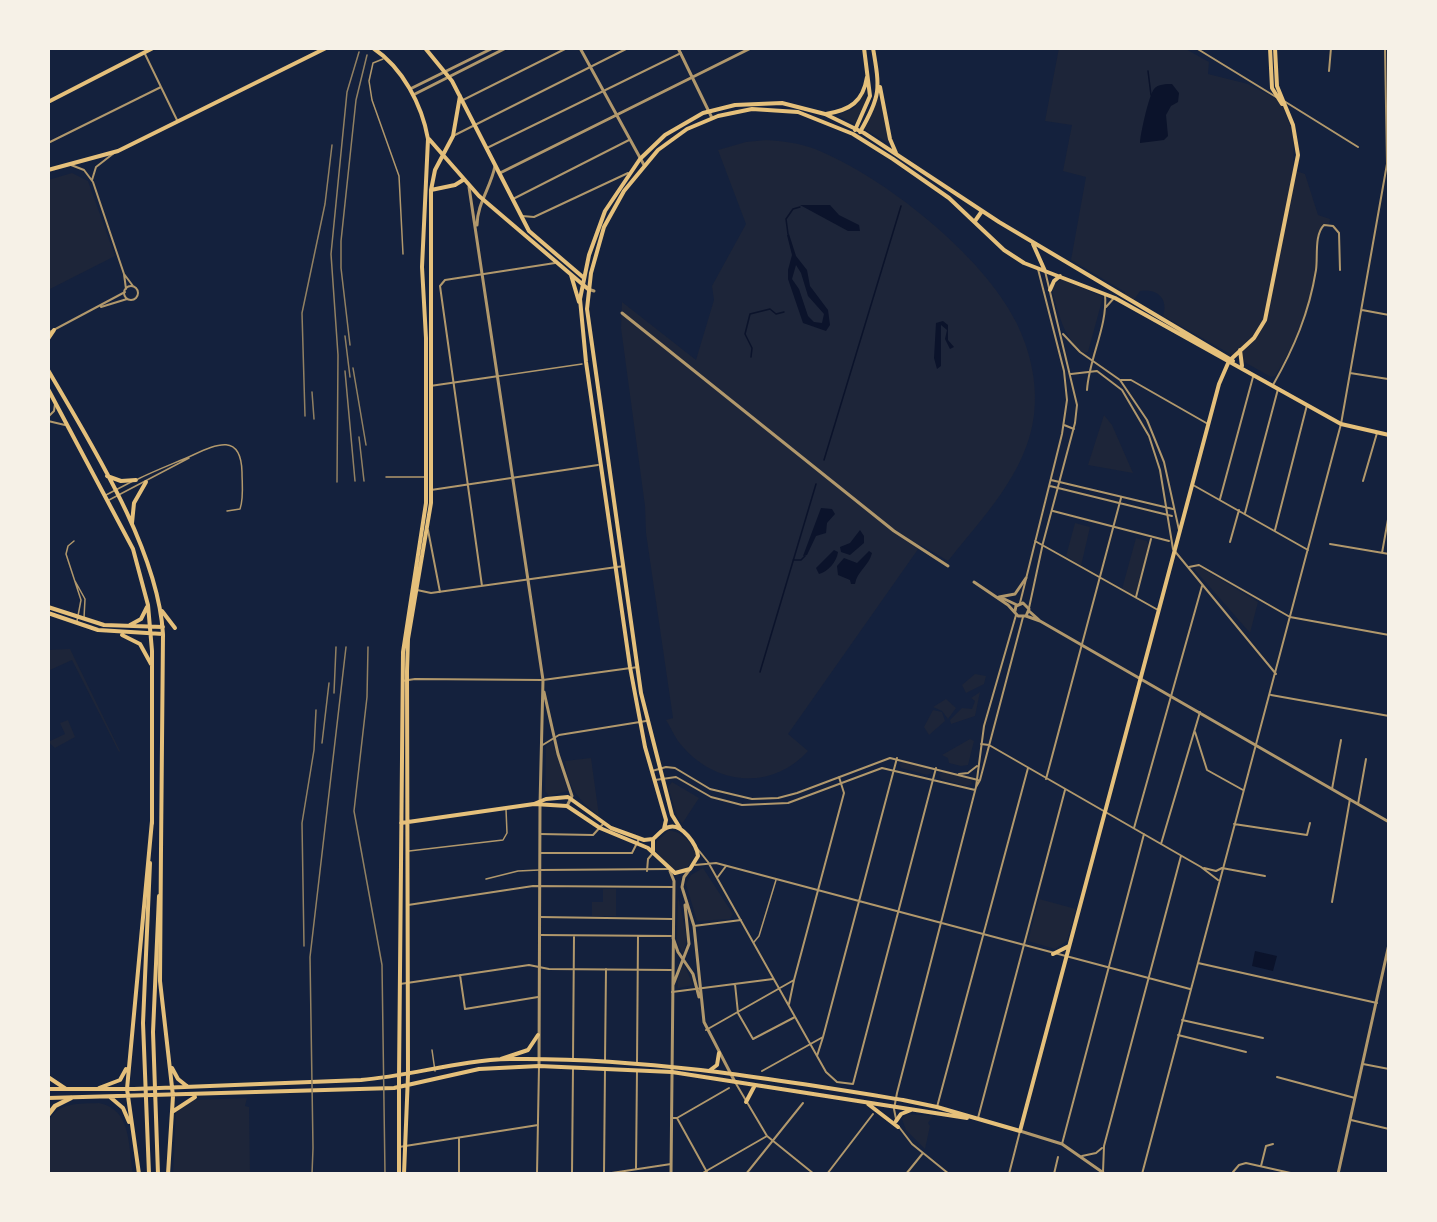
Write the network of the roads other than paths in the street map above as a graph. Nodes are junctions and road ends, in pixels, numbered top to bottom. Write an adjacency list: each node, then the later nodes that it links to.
1 (153, 48): 20 (main road)
2 (326, 48): 46 (main road)
3 (373, 48): 23 (main road)
4 (425, 48): 25 (main road)
5 (493, 48): 19 (street)
6 (506, 48): 22 (street)
7 (567, 48): 37 (street)
8 (580, 48): 24 (street)
9 (627, 48): 24 (street)
10 (678, 48): 21 (street)
11 (751, 48): 29 (street)
12 (864, 48): 27 (main road)
13 (873, 48): 30 (main road)
14 (1196, 48): 34 (street)
15 (1270, 48): 32 (main road)
16 (1275, 48): 38 (main road)
17 (1331, 48): 26 (street)
18 (1385, 48): 62 (street)
19 (488, 50): 22 (street); 25 (street)
20 (144, 52): 31 (street); 39 (main road)
21 (681, 53): 29 (street); 35 (street)
22 (491, 56): 28 (street)
23 (387, 60): 33 (main road); 78 (lane)
24 (590, 67): 35 (street); 47 (street)
25 (445, 71): 28 (main road); 33 (street)
26 (1329, 71)
27 (868, 73): 42 (main road); 48 (main road)
28 (449, 76): 36 (street); 37 (main road)
29 (693, 77): 41 (street); 44 (street)
30 (880, 84): 48 (main road); 57 (main road)
31 (161, 87): 46 (street); 53 (street)
32 (1272, 88): 34 (main road); 38 (main road)
33 (410, 89): 36 (main road)
34 (1267, 90): 38 (street)
35 (603, 92): 44 (street); 55 (street)
36 (413, 95): 51 (main road)
37 (461, 98): 47 (main road); 50 (main road)
38 (1281, 99): 40 (main road); 43 (main road)
39 (48, 102)
40 (1288, 106): 43 (main road); 54 (street)
41 (709, 111): 42 (main road); 45 (street); 59 (main road)
42 (825, 114): 48 (main road)
43 (1288, 115): 112 (main road)
44 (615, 116): 52 (street); 65 (street)
45 (712, 118): 49 (main road); 63 (main road)
46 (177, 120): 56 (main road)
47 (475, 126): 50 (street); 55 (main road)
48 (858, 130): 49 (main road); 57 (main road)
49 (855, 135): 75 (main road)
50 (453, 136): 58 (main road)
51 (428, 139): 58 (main road); 81 (main road)
52 (629, 140): 59 (street); 71 (street)
53 (48, 143)
54 (1358, 147)
55 (487, 148): 61 (main road)
56 (118, 151): 60 (main road); 68 (street)
57 (897, 154): 73 (main road)
58 (442, 157): 67 (main road); 70 (main road)
59 (640, 159): 63 (street); 66 (main road)
60 (69, 164): 64 (main road); 68 (street)
61 (495, 164): 65 (main road); 72 (street)
62 (1388, 164): 103 (street)
63 (644, 165): 91 (main road)
64 (49, 168)
65 (500, 173): 71 (main road)
66 (630, 173): 74 (street); 90 (main road)
67 (463, 180): 69 (main road); 70 (main road)
68 (93, 182): 87 (street)
69 (470, 187): 72 (main road); 76 (street)
70 (431, 189): 82 (main road)
71 (513, 199): 74 (main road)
72 (483, 200): 76 (street); 80 (main road)
73 (982, 211): 75 (main road); 77 (main road)
74 (522, 216): 90 (main road)
75 (975, 221): 83 (main road)
76 (477, 229): 88 (street)
77 (1031, 241): 79 (main road); 114 (main road)
78 (403, 254)
79 (1041, 258): 83 (main road); 85 (main road)
80 (556, 262): 86 (main road); 88 (street)
81 (422, 267): 82 (main road); 109 (main road)
82 (430, 267): 110 (main road)
83 (1036, 268): 85 (main road); 142 (street)
84 (1340, 270): 129 (street)
85 (1045, 271): 89 (main road); 95 (street)
86 (570, 273): 92 (main road); 102 (main road)
87 (124, 274): 93 (street); 96 (street)
88 (484, 274): 124 (street); 127 (street)
89 (1061, 276): 95 (main road); 97 (main road)
90 (583, 277): 91 (main road); 92 (main road)
91 (589, 283): 94 (main road)
92 (582, 284): 94 (main road); 102 (main road)
93 (133, 286): 96 (street); 99 (street)
94 (592, 290): 116 (main road)
95 (1050, 290): 107 (street)
96 (125, 291): 99 (street); 101 (street)
97 (1104, 292): 98 (main road); 100 (street)
98 (1115, 298): 100 (street); 114 (main road)
99 (127, 299): 101 (street)
100 (1106, 307): 115 (street)
101 (99, 308): 106 (street)
102 (581, 309): 117 (main road)
103 (1361, 310): 105 (street); 121 (street)
104 (622, 313): 200 (street)
105 (1389, 315)
106 (54, 330): 108 (street); 111 (main road)
107 (1061, 332): 115 (street); 122 (street)
108 (48, 333)
109 (426, 338): 110 (main road); 113 (main road)
110 (432, 338): 113 (main road)
111 (48, 339)
112 (1240, 350): 114 (main road); 118 (main road)
113 (429, 356): 130 (main road)
114 (1230, 359): 118 (main road); 140 (main road)
115 (1091, 360): 120 (street); 126 (street)
116 (594, 361): 117 (main road); 150 (main road)
117 (584, 363): 124 (lane); 151 (main road)
118 (1242, 366): 123 (main road)
119 (48, 370): 152 (main road)
120 (1088, 370): 122 (street); 128 (street); 133 (street)
121 (1350, 373): 125 (street); 141 (street)
122 (1071, 374): 144 (street)
123 (1254, 374): 129 (main road); 172 (street)
124 (499, 376): 127 (street); 156 (street)
125 (1388, 379)
126 (1120, 380): 128 (street); 137 (street); 140 (street)
127 (453, 382): 130 (street); 164 (street)
128 (1116, 384): 139 (street)
129 (1273, 385): 131 (main road)
130 (429, 386): 154 (main road); 167 (main road)
131 (1278, 388): 135 (main road); 179 (street)
132 (48, 389): 134 (main road)
133 (1087, 390)
134 (55, 402): 136 (street); 143 (main road)
135 (1307, 405): 141 (main road); 186 (street)
136 (48, 417)
137 (1147, 420): 139 (street); 146 (street)
138 (48, 421): 143 (street)
139 (1142, 423): 148 (street)
140 (1208, 424): 163 (main road)
141 (1341, 424): 145 (main road); 195 (street)
142 (1064, 425): 144 (street); 159 (street)
143 (68, 426): 170 (main road)
144 (1074, 429): 162 (street)
145 (1377, 433): 147 (main road); 160 (street)
146 (1155, 435): 148 (street); 155 (street)
147 (1389, 435)
148 (1149, 438): 157 (street)
149 (192, 455): 158 (lane); 161 (lane); 177 (lane)
150 (609, 464): 151 (main road); 199 (main road)
151 (599, 465): 156 (street); 201 (main road)
152 (106, 476): 158 (main road); 168 (main road)
153 (386, 477): 154 (lane)
154 (426, 477): 247 (main road)
155 (1168, 477): 157 (street); 175 (street)
156 (513, 478): 164 (street); 205 (street)
157 (1162, 478): 174 (street)
158 (136, 480): 168 (lane)
159 (1051, 480): 162 (street); 165 (street)
160 (1363, 481)
161 (146, 482): 169 (lane); 183 (main road)
162 (1060, 482): 166 (street); 171 (street)
163 (1192, 484): 172 (street); 187 (main road)
164 (467, 485): 167 (street); 208 (street)
165 (1050, 486): 166 (street); 190 (street)
166 (1058, 488): 173 (street); 178 (street)
167 (431, 490): 185 (main road)
168 (114, 491): 169 (main road); 170 (lane)
169 (117, 496): 170 (lane); 183 (main road)
170 (107, 498): 216 (main road)
171 (1121, 498): 173 (street); 174 (street)
172 (1220, 500): 176 (street)
173 (1119, 504): 181 (street); 184 (street)
174 (1166, 508): 175 (street); 181 (street)
175 (1173, 509): 182 (street)
176 (1239, 510): 179 (street); 192 (street)
177 (227, 511)
178 (1053, 511): 184 (street); 193 (street)
179 (1245, 513): 186 (street)
180 (1389, 514): 197 (street)
181 (1167, 516): 182 (street); 191 (street)
182 (1174, 516): 187 (street)
183 (132, 525): 218 (main road)
184 (1113, 528): 188 (street); 203 (street)
185 (428, 530): 210 (main road); 211 (street)
186 (1275, 531): 195 (street)
187 (1180, 533): 196 (main road)
188 (1151, 537): 191 (street); 214 (street)
189 (74, 541): 206 (lane)
190 (1035, 541): 193 (street); 204 (street)
191 (1170, 541): 196 (street)
192 (1230, 542)
193 (1043, 543): 203 (street); 219 (street)
194 (1330, 544): 197 (street)
195 (1308, 549): 225 (street)
196 (1176, 551): 202 (street); 220 (main road)
197 (1382, 553): 198 (street)
198 (1389, 554)
199 (624, 566): 201 (street); 240 (main road)
200 (948, 566)
201 (616, 567): 205 (street); 242 (main road)
202 (1188, 567): 209 (street); 225 (street)
203 (1100, 576): 214 (street); 237 (street)
204 (1026, 578): 213 (street); 215 (street)
205 (528, 579): 208 (street); 246 (street)
206 (74, 580): 223 (lane); 226 (lane)
207 (974, 582): 212 (street)
208 (482, 586): 211 (street)
209 (1202, 586): 243 (street); 250 (street)
210 (417, 590): 211 (street); 245 (main road)
211 (440, 592)
212 (993, 594): 213 (street); 222 (street)
213 (999, 597): 215 (street)
214 (1136, 597): 220 (street)
215 (1019, 604): 219 (street); 222 (street)
216 (148, 605): 229 (main road); 230 (main road)
217 (48, 607): 223 (main road)
218 (160, 608): 231 (main road); 232 (main road)
219 (1029, 609): 224 (street); 227 (street)
220 (1158, 610): 244 (main road)
221 (48, 613): 228 (main road)
222 (1016, 613): 224 (street); 238 (street)
223 (79, 616): 226 (main road); 228 (lane)
224 (1025, 617): 227 (street); 239 (street)
225 (1290, 617): 236 (street); 243 (street)
226 (84, 618): 229 (main road)
227 (1040, 621): 237 (street)
228 (77, 623): 233 (main road)
229 (114, 626): 230 (main road)
230 (151, 626): 231 (main road); 234 (main road)
231 (163, 627): 235 (main road)
232 (175, 628)
233 (114, 633): 234 (main road); 241 (main road)
234 (151, 633): 235 (main road); 241 (main road)
235 (163, 634): 310 (main road)
236 (1389, 635)
237 (1082, 645): 244 (street); 274 (street)
238 (1002, 662): 239 (street); 258 (street)
239 (1011, 664): 260 (street)
240 (638, 666): 242 (street); 253 (main road)
241 (152, 668): 294 (main road)
242 (630, 668): 246 (street); 254 (main road)
243 (1276, 674): 249 (street)
244 (1139, 678): 250 (street); 293 (main road)
245 (407, 680): 246 (street); 247 (street); 297 (main road)
246 (543, 680): 248 (street)
247 (402, 681): 296 (main road)
248 (543, 690): 256 (street); 259 (street)
249 (1270, 695): 252 (street); 261 (street)
250 (1171, 696): 251 (street); 303 (street)
251 (1200, 712): 255 (street); 261 (street)
252 (1389, 716)
253 (646, 721): 254 (street); 267 (main road)
254 (640, 723): 256 (street); 269 (main road)
255 (1195, 731): 284 (street); 308 (street)
256 (554, 737): 259 (street); 286 (street)
257 (1341, 740): 282 (street)
258 (981, 744): 260 (street); 264 (street)
259 (541, 746): 288 (street)
260 (989, 746): 266 (street); 277 (street)
261 (1257, 746): 282 (street); 284 (street)
262 (897, 758): 265 (street); 268 (street); 271 (street)
263 (1366, 759): 289 (street)
264 (978, 761): 270 (street); 273 (street)
265 (936, 768): 270 (street); 276 (street)
266 (1028, 768): 274 (street); 343 (street)
267 (659, 769): 269 (street); 272 (main road); 278 (street)
268 (894, 769): 276 (street); 279 (street); 333 (street)
269 (652, 771): 275 (main road)
270 (953, 773): 273 (street)
271 (839, 777): 279 (street); 285 (street)
272 (661, 778): 275 (street); 280 (street); 301 (main road)
273 (975, 779): 277 (street); 281 (street)
274 (1046, 779): 283 (street)
275 (654, 780): 302 (main road)
276 (935, 780): 281 (street); 336 (street)
277 (980, 780): 281 (street)
278 (698, 782): 280 (street); 285 (street)
279 (842, 783): 290 (street); 331 (street)
280 (694, 788): 290 (street)
281 (975, 789): 340 (street)
282 (1332, 789): 287 (street)
283 (1065, 790): 293 (street); 348 (street)
284 (1243, 790): 299 (street)
285 (741, 798): 290 (street)
286 (572, 799): 288 (main road); 291 (street); 300 (main road)
287 (1350, 799): 289 (street); 334 (street)
288 (540, 803): 291 (main road); 292 (main road); 304 (street)
289 (1358, 804): 295 (street)
290 (740, 805)
291 (567, 806): 300 (main road)
292 (506, 808): 297 (main road); 311 (lane)
293 (1104, 813): 303 (street); 349 (main road)
294 (152, 821): 393 (main road); 467 (main road)
295 (1389, 822)
296 (400, 823): 297 (main road); 366 (main road)
297 (407, 823): 311 (main road)
298 (1310, 823): 299 (street)
299 (1234, 824): 319 (street)
300 (601, 826): 304 (street); 307 (main road)
301 (680, 828): 302 (main road); 309 (main road)
302 (664, 829): 306 (main road)
303 (1134, 829): 305 (street)
304 (540, 834): 312 (street)
305 (1144, 834): 308 (street); 356 (street)
306 (653, 839): 307 (main road); 313 (main road)
307 (638, 841): 312 (street); 313 (main road)
308 (1161, 844): 314 (street)
309 (696, 847): 315 (street); 316 (main road)
310 (161, 849): 392 (main road); 468 (main road)
311 (407, 852): 335 (main road)
312 (540, 853): 320 (street)
313 (653, 853): 321 (main road); 323 (street)
314 (1181, 856): 318 (street); 363 (street)
315 (708, 862): 316 (street); 317 (street); 325 (street)
316 (695, 865): 322 (main road)
317 (726, 866): 325 (street); 327 (street)
318 (1201, 867): 319 (street); 328 (street)
319 (1222, 868): 324 (street); 328 (street)
320 (540, 870): 323 (street); 326 (lane); 329 (street)
321 (670, 870): 322 (main road); 323 (street); 330 (street)
322 (690, 870): 332 (street)
323 (647, 871)
324 (1265, 876)
325 (717, 878): 339 (street)
326 (486, 879)
327 (777, 879): 331 (street); 347 (lane)
328 (1219, 880): 354 (street)
329 (540, 886): 330 (street); 335 (street); 337 (street)
330 (673, 887): 338 (street)
331 (819, 890): 333 (street); 364 (street)
332 (685, 900): 341 (street); 353 (street)
333 (859, 901): 336 (street); 381 (street)
334 (1332, 902)
335 (406, 906): 365 (main road)
336 (899, 911): 340 (street); 387 (street)
337 (539, 917): 338 (street); 344 (street)
338 (672, 919): 342 (street)
339 (741, 920): 341 (street); 347 (street)
340 (941, 922): 343 (street); 429 (street)
341 (694, 926): 368 (street)
342 (672, 934): 346 (street); 353 (street); 360 (street)
343 (984, 934): 348 (street); 434 (street)
344 (539, 935): 345 (street); 355 (street)
345 (574, 936): 346 (street); 357 (street)
346 (638, 936): 359 (street)
347 (753, 942): 362 (street)
348 (1023, 945): 351 (street); 441 (street)
349 (1069, 946): 351 (main road); 352 (main road)
350 (1389, 946): 373 (street)
351 (1053, 954): 352 (street)
352 (1065, 957): 356 (street); 447 (main road)
353 (683, 960): 368 (street); 371 (street)
354 (1197, 963): 370 (street); 373 (street)
355 (539, 967): 357 (street); 361 (street); 372 (street)
356 (1108, 967): 363 (street); 452 (street)
357 (574, 969): 358 (street); 390 (street)
358 (606, 969): 359 (street); 391 (street)
359 (638, 970): 360 (street); 394 (street)
360 (671, 970): 371 (street)
361 (460, 975): 365 (street); 372 (street)
362 (773, 978): 367 (street); 369 (street)
363 (1148, 978): 370 (street); 455 (street)
364 (794, 980): 369 (street); 374 (street)
365 (406, 983): 366 (street); 407 (main road)
366 (400, 984): 409 (main road)
367 (735, 984): 368 (street); 375 (street)
368 (699, 988): 371 (street); 378 (street)
369 (779, 989): 374 (street); 375 (street)
370 (1190, 989): 377 (street)
371 (672, 990): 396 (street)
372 (539, 997): 379 (street)
373 (1377, 1003): 395 (street)
374 (789, 1005): 376 (street)
375 (738, 1013): 376 (street); 378 (street)
376 (795, 1017): 383 (street)
377 (1182, 1020): 380 (street); 382 (street)
378 (706, 1030): 386 (street)
379 (538, 1035): 388 (main road); 389 (street)
380 (1178, 1035): 385 (street); 485 (street)
381 (823, 1037): 383 (street); 387 (street)
382 (1263, 1038)
383 (810, 1044): 387 (street); 404 (street)
384 (432, 1050): 402 (lane)
385 (1246, 1052)
386 (719, 1053): 403 (main road); 406 (street)
387 (817, 1056)
388 (497, 1060): 389 (main road); 402 (main road)
389 (539, 1060): 390 (main road); 397 (street)
390 (573, 1061): 391 (main road)
391 (605, 1061): 394 (main road)
392 (170, 1062): 414 (main road); 415 (main road)
393 (128, 1063): 420 (main road); 421 (main road)
394 (637, 1063): 396 (main road)
395 (1363, 1064): 400 (street); 428 (street)
396 (672, 1065): 403 (main road); 405 (street)
397 (539, 1066): 398 (main road); 412 (main road); 444 (street)
398 (573, 1067): 399 (main road); 474 (street)
399 (605, 1069): 401 (main road); 475 (street)
400 (1389, 1069)
401 (637, 1070): 405 (main road); 462 (street)
402 (435, 1071): 407 (main road)
403 (708, 1071): 406 (main road)
404 (762, 1071)
405 (672, 1072): 411 (main road); 439 (street)
406 (731, 1074): 411 (street); 429 (main road)
407 (408, 1075): 409 (main road); 412 (main road)
408 (48, 1077): 419 (main road)
409 (399, 1077): 415 (main road); 416 (main road)
410 (1277, 1077): 428 (street)
411 (735, 1082): 413 (main road); 431 (street)
412 (408, 1085): 416 (main road); 454 (main road)
413 (755, 1085): 430 (main road); 431 (main road)
414 (172, 1087): 415 (main road); 421 (main road); 423 (main road)
415 (188, 1087)
416 (396, 1088): 422 (main road); 456 (main road)
417 (729, 1088): 439 (street)
418 (48, 1089): 419 (main road)
419 (66, 1089): 420 (main road)
420 (96, 1089): 421 (main road)
421 (127, 1089): 425 (main road)
422 (199, 1095): 423 (main road); 436 (main road)
423 (173, 1096): 425 (main road); 436 (main road)
424 (110, 1097): 425 (main road); 427 (main road); 451 (main road)
425 (128, 1097): 451 (main road)
426 (48, 1098): 427 (main road)
427 (71, 1098): 438 (highway)
428 (1355, 1098): 442 (street)
429 (896, 1099): 433 (street); 434 (main road)
430 (856, 1100): 433 (main road); 445 (main road)
431 (746, 1102): 448 (street)
432 (803, 1102): 450 (street)
433 (894, 1106): 435 (main road); 443 (street)
434 (938, 1107): 440 (main road)
435 (914, 1109): 440 (main road); 443 (main road)
436 (172, 1112): 469 (main road)
437 (873, 1114): 480 (street)
438 (48, 1115)
439 (674, 1118): 460 (street); 464 (street)
440 (971, 1118): 441 (main road)
441 (977, 1120): 447 (main road)
442 (1350, 1120): 446 (street); 487 (street)
443 (896, 1121): 445 (street)
444 (538, 1125): 449 (street); 473 (street)
445 (898, 1127): 457 (street)
446 (1389, 1129)
447 (1020, 1131): 452 (street); 483 (street)
448 (767, 1136): 450 (street); 464 (street)
449 (459, 1138): 454 (street); 472 (street)
450 (773, 1141): 478 (street); 479 (street)
451 (134, 1143): 466 (main road)
452 (1062, 1144): 458 (street)
453 (1273, 1144): 461 (street)
454 (405, 1146): 456 (street); 471 (main road)
455 (1104, 1146): 458 (street); 465 (street)
456 (399, 1147): 470 (main road)
457 (922, 1153): 481 (street); 482 (street)
458 (1082, 1156): 465 (street)
459 (1058, 1157): 484 (street)
460 (670, 1164): 462 (street); 476 (street)
461 (1261, 1166): 463 (street); 486 (street)
462 (636, 1169): 475 (street)
463 (1233, 1172)
464 (707, 1173): 477 (street)
465 (1104, 1173)
466 (139, 1174)
467 (149, 1174)
468 (158, 1174)
469 (168, 1174)
470 (399, 1174)
471 (404, 1174)
472 (459, 1174)
473 (537, 1174)
474 (572, 1174)
475 (604, 1174)
476 (671, 1174)
477 (701, 1174)
478 (746, 1174)
479 (814, 1174)
480 (827, 1174)
481 (906, 1174)
482 (949, 1174)
483 (1009, 1174)
484 (1053, 1174)
485 (1142, 1174)
486 (1295, 1174)
487 (1338, 1174)

